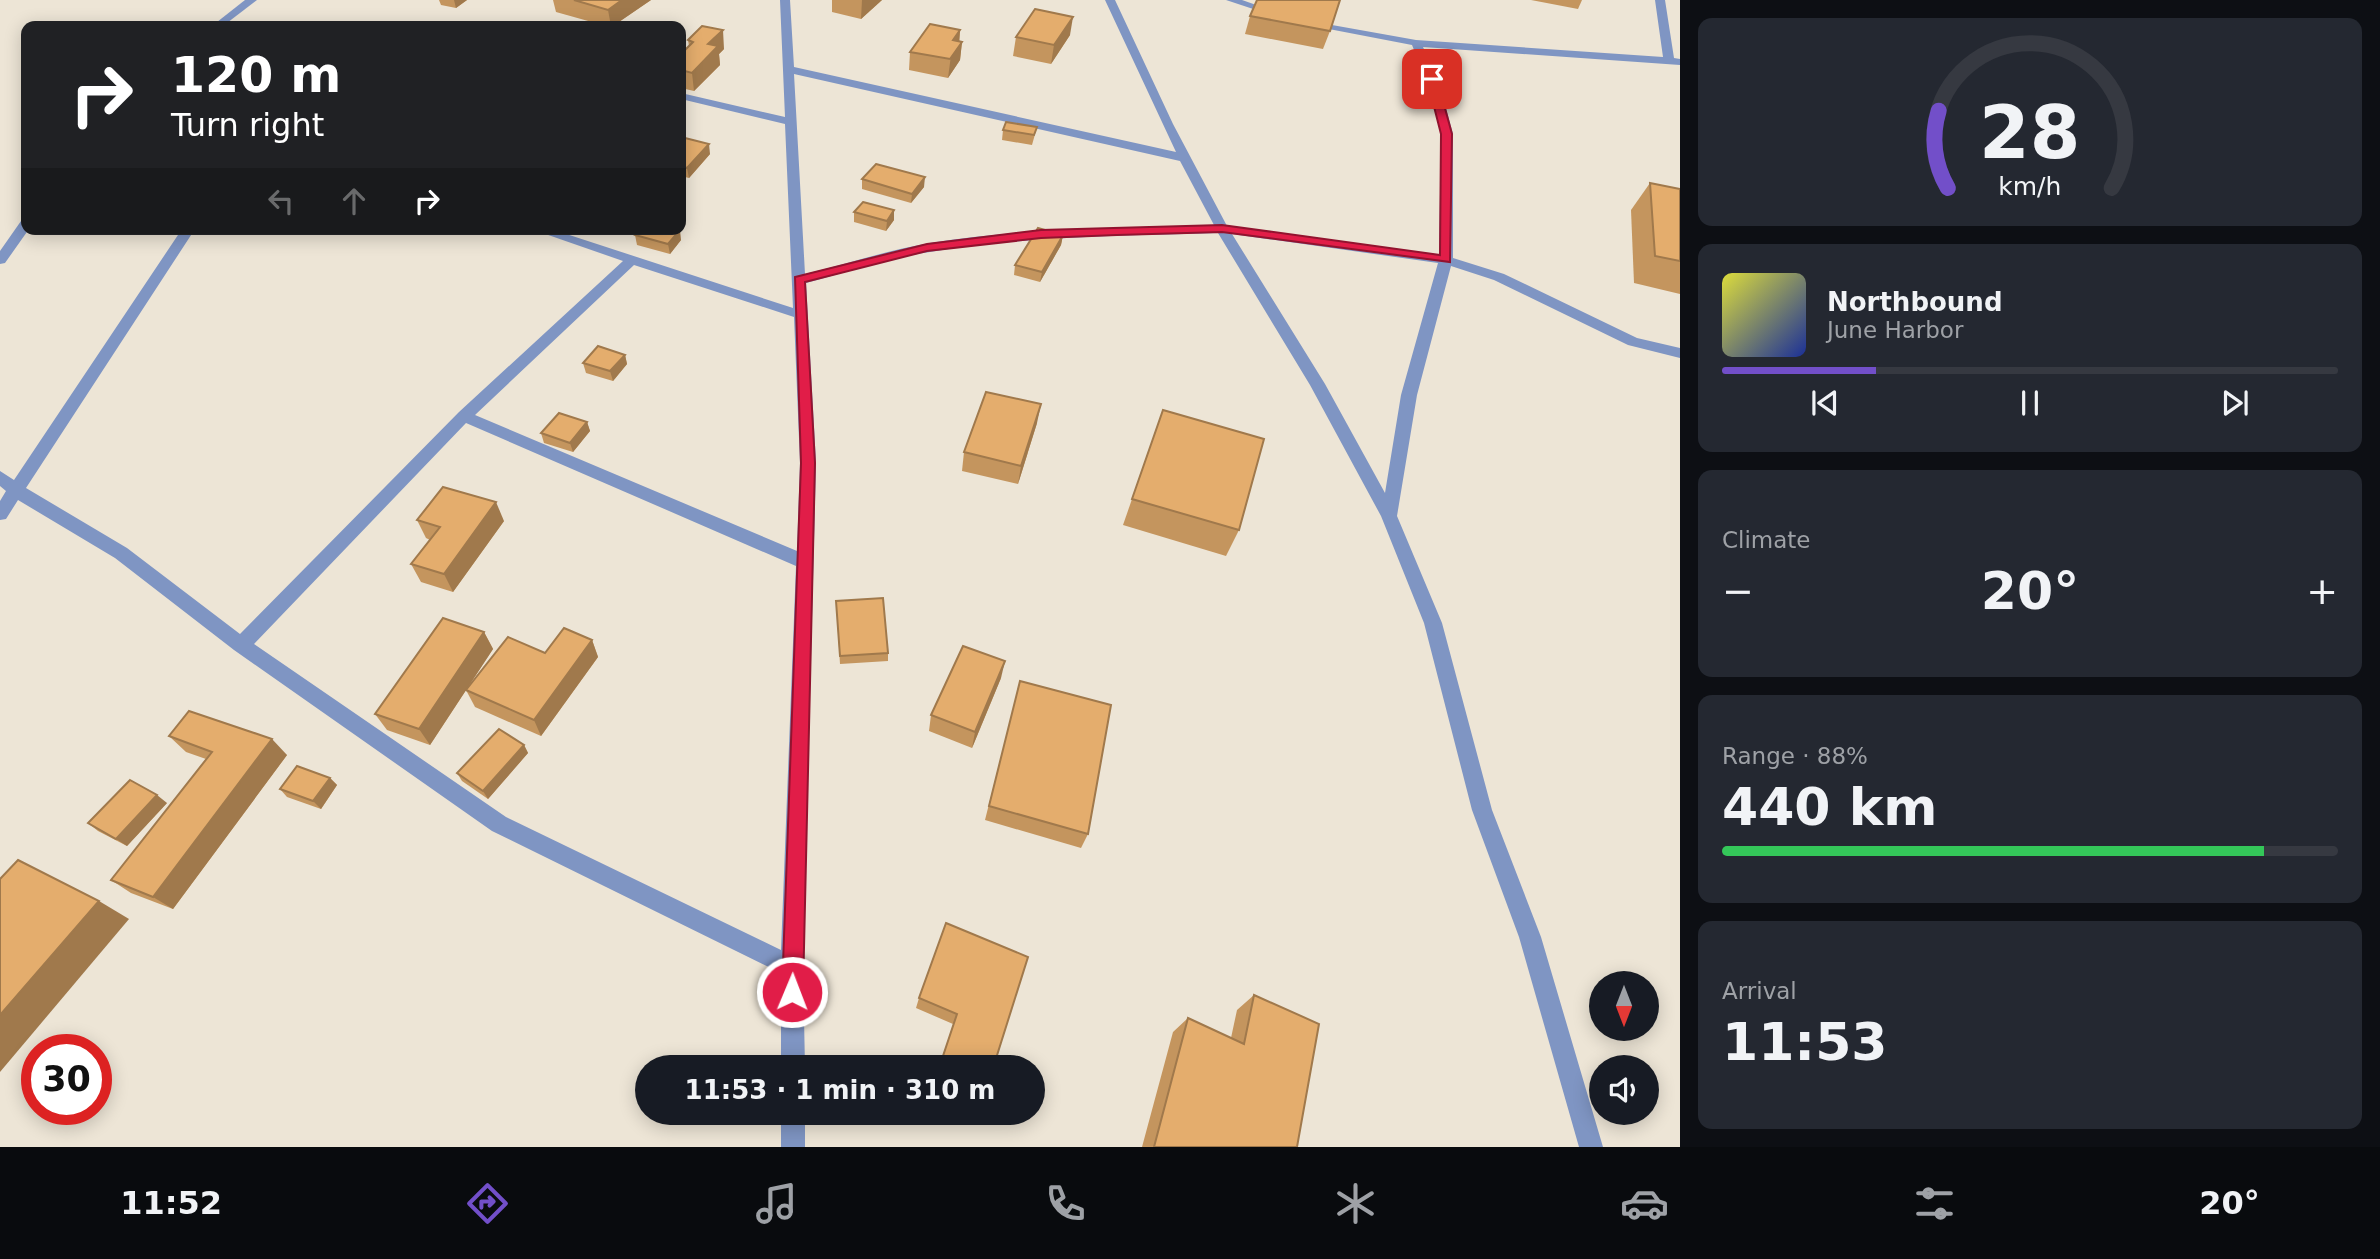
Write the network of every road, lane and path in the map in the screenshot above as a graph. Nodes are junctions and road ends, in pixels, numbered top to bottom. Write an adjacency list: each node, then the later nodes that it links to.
1 (252, 0): 8 (street)
2 (783, 0): 11 (street)
3 (1110, 0): 14 (street)
4 (1231, 0): 6 (street)
5 (1660, 0): 10 (street)
6 (1286, 17)
7 (1299, 20): 9 (street)
8 (224, 21)
9 (1416, 43): 10 (street); 20 (street)
10 (1674, 62)
11 (788, 69): 13 (street); 14 (street)
12 (686, 97): 13 (street)
13 (791, 122): 22 (street)
14 (1185, 158): 15 (street)
15 (1222, 229): 20 (street); 22 (street); 29 (street)
16 (21, 231): 19 (street)
17 (185, 235): 27 (street)
18 (555, 235): 21 (street)
19 (0, 260)
20 (1446, 260): 24 (street); 29 (street)
21 (631, 261): 23 (street); 25 (street)
22 (799, 280): 23 (street)
23 (801, 315): 30 (street)
24 (1680, 353)
25 (464, 416): 30 (street); 31 (street)
26 (0, 477): 27 (street)
27 (18, 491): 28 (street); 31 (street)
28 (0, 514)
29 (1389, 516): 36 (street)
30 (804, 562): 32 (street)
31 (241, 645): 32 (street)
32 (792, 967): 33 (street)
33 (793, 1055)
34 (793, 1125): 35 (street)
35 (793, 1147)
36 (1591, 1147)

